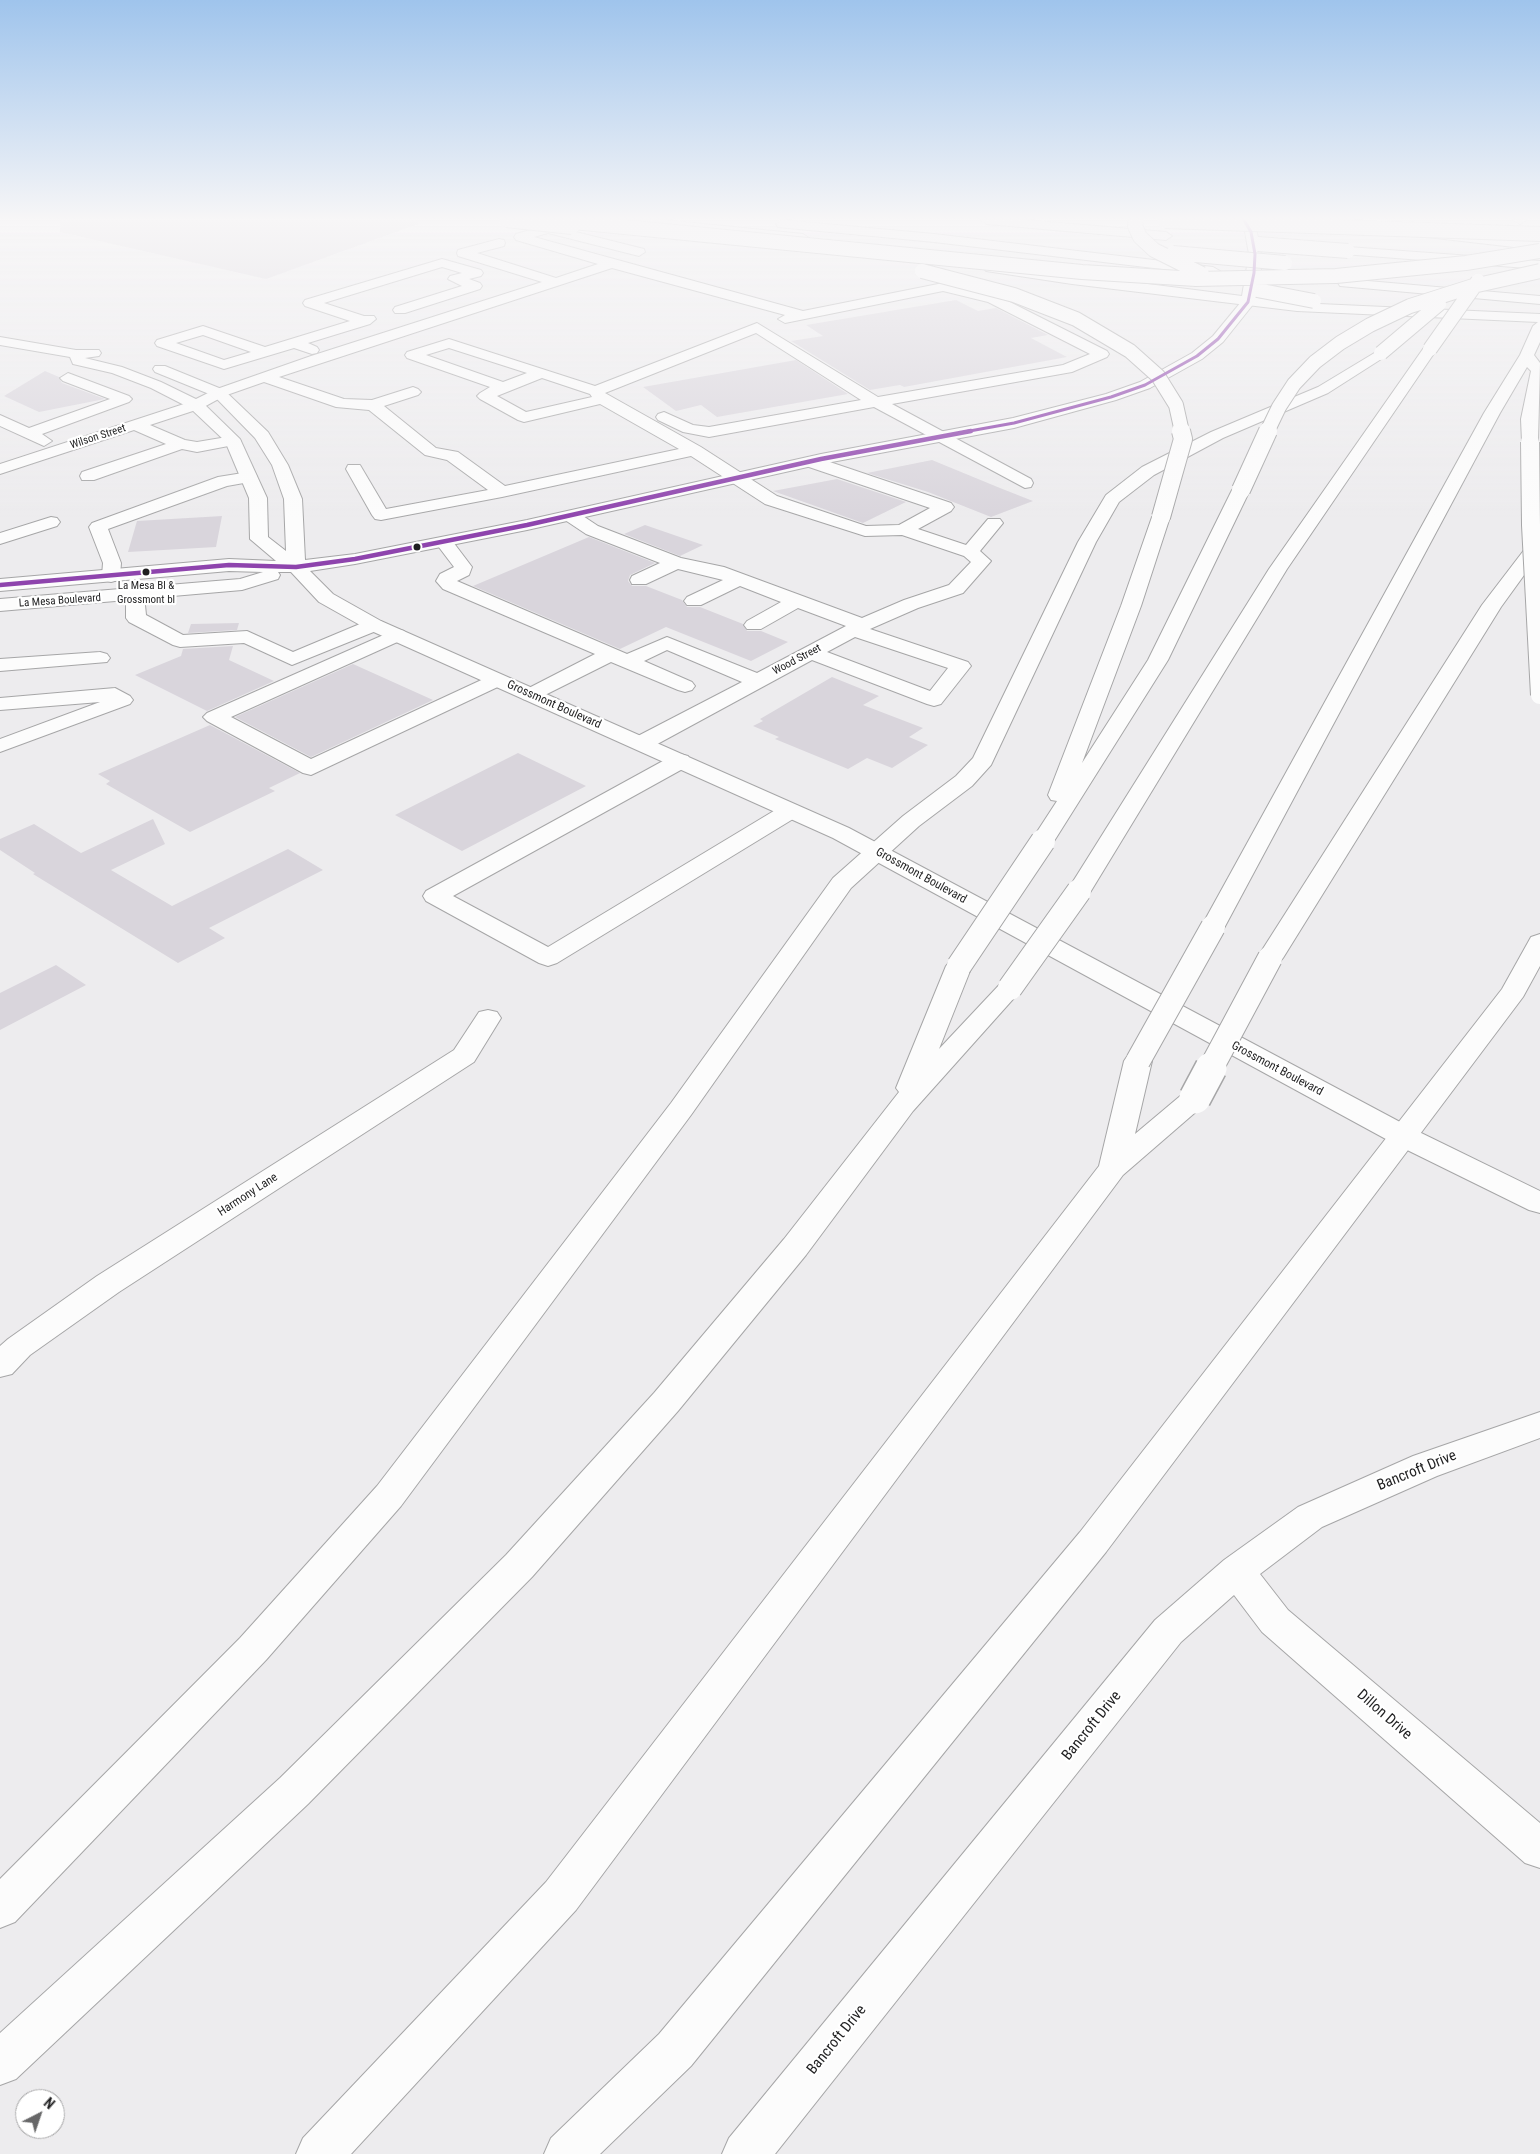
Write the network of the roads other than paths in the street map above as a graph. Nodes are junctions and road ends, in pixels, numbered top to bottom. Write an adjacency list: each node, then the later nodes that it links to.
1 (365, 321): 13 (main road)
2 (435, 321): 17 (main road, Wilson Street)
3 (781, 321): 11 (main road)
4 (1036, 321): 26 (main road)
5 (1079, 321): 84 (main road, bridge)
6 (1235, 321): 34 (main road, La Mesa Boulevard)
7 (1379, 321): 84 (main road, bridge)
8 (1419, 321): 85 (main road, bridge)
9 (1450, 321): 88 (main road, bridge)
10 (1540, 326): 16 (main road)
11 (757, 327): 24 (main road); 26 (main road)
12 (0, 341): 15 (main road, Grossmont Boulevard)
13 (294, 343): 14 (main road); 17 (main road)
14 (265, 352): 14 (main road)
15 (76, 354): 23 (main road, Grossmont Boulevard); 27 (main road, Grossmont Boulevard)
16 (1526, 355): 78 (main road, bridge); 90 (main road, bridge)
17 (328, 356): 19 (main road, Wilson Street)
18 (542, 373): 21 (main road); 21 (main road); 24 (main road)
19 (264, 377): 23 (main road, Wilson Street); 28 (main road)
20 (68, 378): 25 (main road)
21 (503, 387): 24 (main road)
22 (414, 392): 28 (main road)
23 (219, 394): 27 (main road, Wilson Street); 57 (main road, Grossmont Boulevard)
24 (598, 395): 29 (main road)
25 (118, 401): 30 (main road); 33 (main road)
26 (876, 402): 29 (main road); 34 (main road)
27 (196, 405): 30 (main road, Wilson Street); 35 (main road, Grossmont Boulevard)
28 (373, 405): 47 (main road)
29 (629, 414): 38 (main road)
30 (159, 417): 32 (main road, Wilson Street)
31 (0, 420): 33 (main road)
32 (135, 425): 36 (main road); 37 (main road, Wilson Street)
33 (28, 433): 37 (main road)
34 (940, 436): 40 (main road, La Mesa Boulevard); 46 (main road)
35 (233, 441): 36 (main road); 44 (main road, Grossmont Boulevard)
36 (181, 444): 43 (main road)
37 (63, 449): 41 (main road, Wilson Street)
38 (694, 450): 45 (main road); 47 (main road)
39 (0, 457): 41 (main road)
40 (812, 462): 45 (main road, La Mesa Boulevard); 51 (main road)
41 (8, 467)
42 (354, 469): 47 (main road)
43 (88, 476)
44 (250, 477): 57 (main road, Grossmont Boulevard); 58 (main road)
45 (738, 478): 48 (main road, La Mesa Boulevard); 51 (main road)
46 (1025, 483)
47 (502, 492)
48 (571, 516): 53 (main road, La Mesa Boulevard); 56 (main road)
49 (51, 522): 52 (main road)
50 (994, 523): 55 (main road)
51 (903, 530): 55 (main road)
52 (0, 539)
53 (444, 542): 57 (main road, La Mesa Boulevard); 72 (main road)
54 (1540, 542): 90 (main road, bridge)
55 (970, 552): 68 (main road, Wood Street)
56 (676, 563): 59 (main road); 60 (main road)
57 (296, 567): 58 (main road, La Mesa Boulevard); 62 (main road, La Mesa Boulevard); 66 (main road, Grossmont Boulevard)
58 (111, 576): 61 (main road, La Mesa Boulevard)
59 (740, 579): 63 (main road); 64 (main road)
60 (639, 580)
61 (0, 585)
62 (135, 595): 65 (main road, La Mesa Boulevard); 66 (main road)
63 (798, 600): 67 (main road); 68 (main road)
64 (694, 601)
65 (0, 605)
66 (374, 625): 69 (main road, Grossmont Boulevard)
67 (754, 625)
68 (858, 628): 70 (main road, Wood Street); 70 (main road)
69 (398, 636): 74 (main road, Grossmont Boulevard); 74 (main road)
70 (811, 653): 75 (main road, Wood Street)
71 (100, 658): 73 (main road)
72 (620, 658): 75 (main road); 76 (main road); 77 (main road)
73 (0, 664)
74 (497, 680): 77 (main road, Grossmont Boulevard)
75 (758, 681): 80 (main road, Wood Street)
76 (685, 686)
77 (530, 695): 80 (main road, Grossmont Boulevard)
78 (1540, 697)
79 (0, 704): 81 (main road)
80 (642, 743): 82 (main road, Grossmont Boulevard)
81 (0, 746)
82 (680, 760): 83 (main road, Grossmont Boulevard); 83 (main road)
83 (790, 811): 85 (main road, Grossmont Boulevard)
84 (1043, 841): 88 (main road, bridge)
85 (876, 851): 89 (main road, Grossmont Boulevard); 96 (main road)
86 (1540, 942): 89 (main road)
87 (488, 1018): 92 (main road, Harmony Lane)
88 (903, 1105): 97 (main road)
89 (1405, 1137): 91 (main road, Grossmont Boulevard); 99 (main road)
90 (1113, 1168): 98 (main road)
91 (1540, 1203)
92 (0, 1365)
93 (1540, 1425): 94 (main road, Bancroft Drive)
94 (1237, 1571): 95 (main road, Dillon Drive); 100 (main road, Bancroft Drive)
95 (1540, 1849)
96 (0, 1908)
97 (0, 2064)
98 (319, 2154)
99 (567, 2154)
100 (745, 2154)

